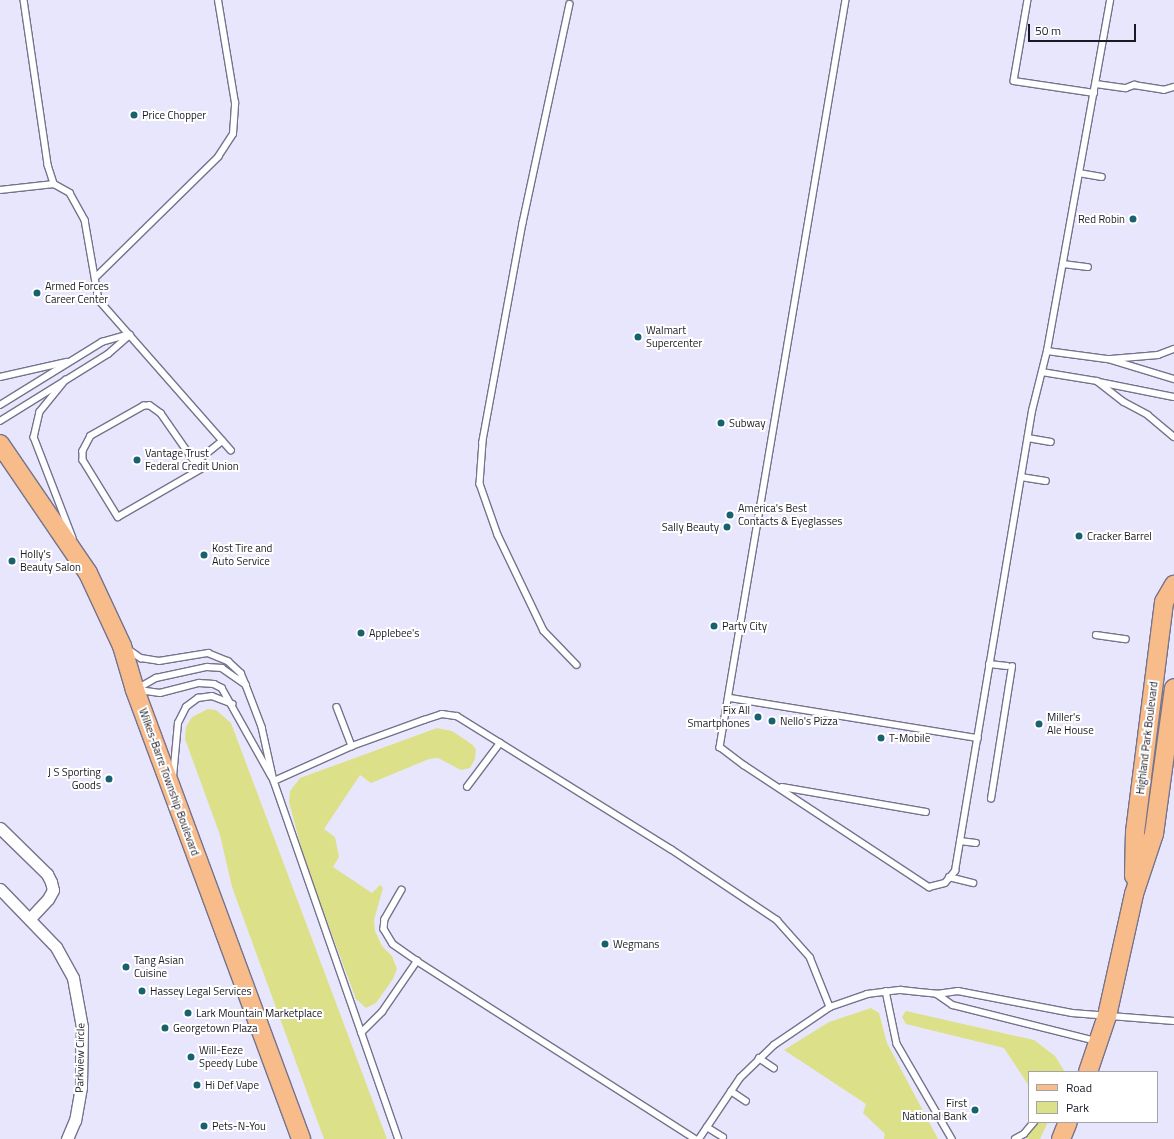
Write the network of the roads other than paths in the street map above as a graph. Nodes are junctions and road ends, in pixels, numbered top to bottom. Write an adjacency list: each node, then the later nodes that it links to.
1 (24, 0): 12 (lane)
2 (218, 0): 16 (lane)
3 (846, 0): 49 (lane)
4 (1028, 0): 9 (lane)
5 (1110, 0): 7 (lane)
6 (570, 4): 45 (lane)
7 (1096, 84): 8 (lane); 9 (lane)
8 (1174, 87)
9 (1094, 93): 10 (lane)
10 (1079, 173): 11 (lane); 14 (lane)
11 (1102, 177)
12 (54, 184): 13 (lane); 16 (lane)
13 (0, 190)
14 (1063, 264): 15 (lane); 19 (lane)
15 (1088, 267)
16 (95, 278): 17 (lane)
17 (130, 334): 21 (lane); 25 (lane); 32 (lane)
18 (1174, 349): 20 (lane)
19 (1047, 351): 20 (lane); 22 (lane)
20 (1108, 360): 24 (lane)
21 (70, 361): 23 (lane); 28 (lane)
22 (1042, 372): 26 (lane); 31 (lane)
23 (0, 378)
24 (1174, 379)
25 (66, 380): 29 (lane); 39 (lane)
26 (1097, 381): 27 (lane); 30 (lane)
27 (1174, 398)
28 (0, 405)
29 (0, 421)
30 (1174, 437)
31 (1028, 438): 33 (lane); 37 (lane)
32 (222, 441): 35 (lane); 36 (lane)
33 (1051, 442)
34 (0, 444): 39 (main road, Wilkes-Barre Township Boulevard)
35 (231, 450)
36 (195, 462): 36 (lane)
37 (1021, 477): 38 (lane); 44 (lane)
38 (1046, 481)
39 (88, 573): 43 (main road, Wilkes-Barre Township Boulevard)
40 (1174, 585): 68 (main road, Highland Park Boulevard)
41 (1096, 635): 42 (lane)
42 (1126, 639)
43 (122, 646): 46 (lane); 48 (main road, Wilkes-Barre Township Boulevard)
44 (989, 664): 52 (lane); 59 (lane)
45 (577, 665)
46 (246, 685): 48 (lane); 55 (lane)
47 (1174, 688): 68 (main road, Highland Park Boulevard)
48 (135, 690): 50 (lane); 58 (main road, Wilkes-Barre Township Boulevard)
49 (730, 698): 52 (lane); 56 (lane)
50 (233, 704): 55 (lane); 58 (lane)
51 (337, 707): 54 (lane)
52 (978, 738): 62 (lane)
53 (500, 742): 54 (lane); 57 (lane); 73 (lane)
54 (352, 746): 55 (lane)
55 (274, 781): 76 (lane)
56 (778, 786): 60 (lane); 64 (lane)
57 (467, 787)
58 (172, 790): 88 (main road, Wilkes-Barre Township Boulevard)
59 (991, 798)
60 (926, 812)
61 (0, 828): 69 (street)
62 (960, 841): 63 (lane); 64 (lane)
63 (976, 843)
64 (949, 877): 65 (lane)
65 (973, 883)
66 (0, 889): 69 (street, Parkview Circle)
67 (402, 890): 70 (lane)
68 (1134, 894): 74 (main road, Highland Park Boulevard)
69 (30, 918): 87 (street, Parkview Circle)
70 (417, 962): 76 (lane); 90 (lane)
71 (886, 992): 72 (lane); 73 (lane); 92 (lane)
72 (936, 994): 74 (lane); 77 (lane)
73 (830, 1007): 78 (lane)
74 (1107, 1016): 75 (lane); 77 (main road, Highland Park Boulevard)
75 (1174, 1021)
76 (361, 1033): 89 (lane)
77 (1098, 1041): 80 (main road, Highland Park Boulevard)
78 (759, 1058): 79 (lane); 81 (lane)
79 (774, 1068)
80 (1088, 1071)
81 (731, 1091): 82 (lane); 85 (lane)
82 (746, 1101)
83 (1033, 1123): 93 (lane)
84 (1068, 1123): 94 (main road)
85 (707, 1127): 86 (lane); 91 (lane)
86 (722, 1137)
87 (67, 1139)
88 (301, 1139)
89 (400, 1139)
90 (695, 1139)
91 (699, 1139)
92 (952, 1139)
93 (1015, 1139)
94 (1061, 1139)

